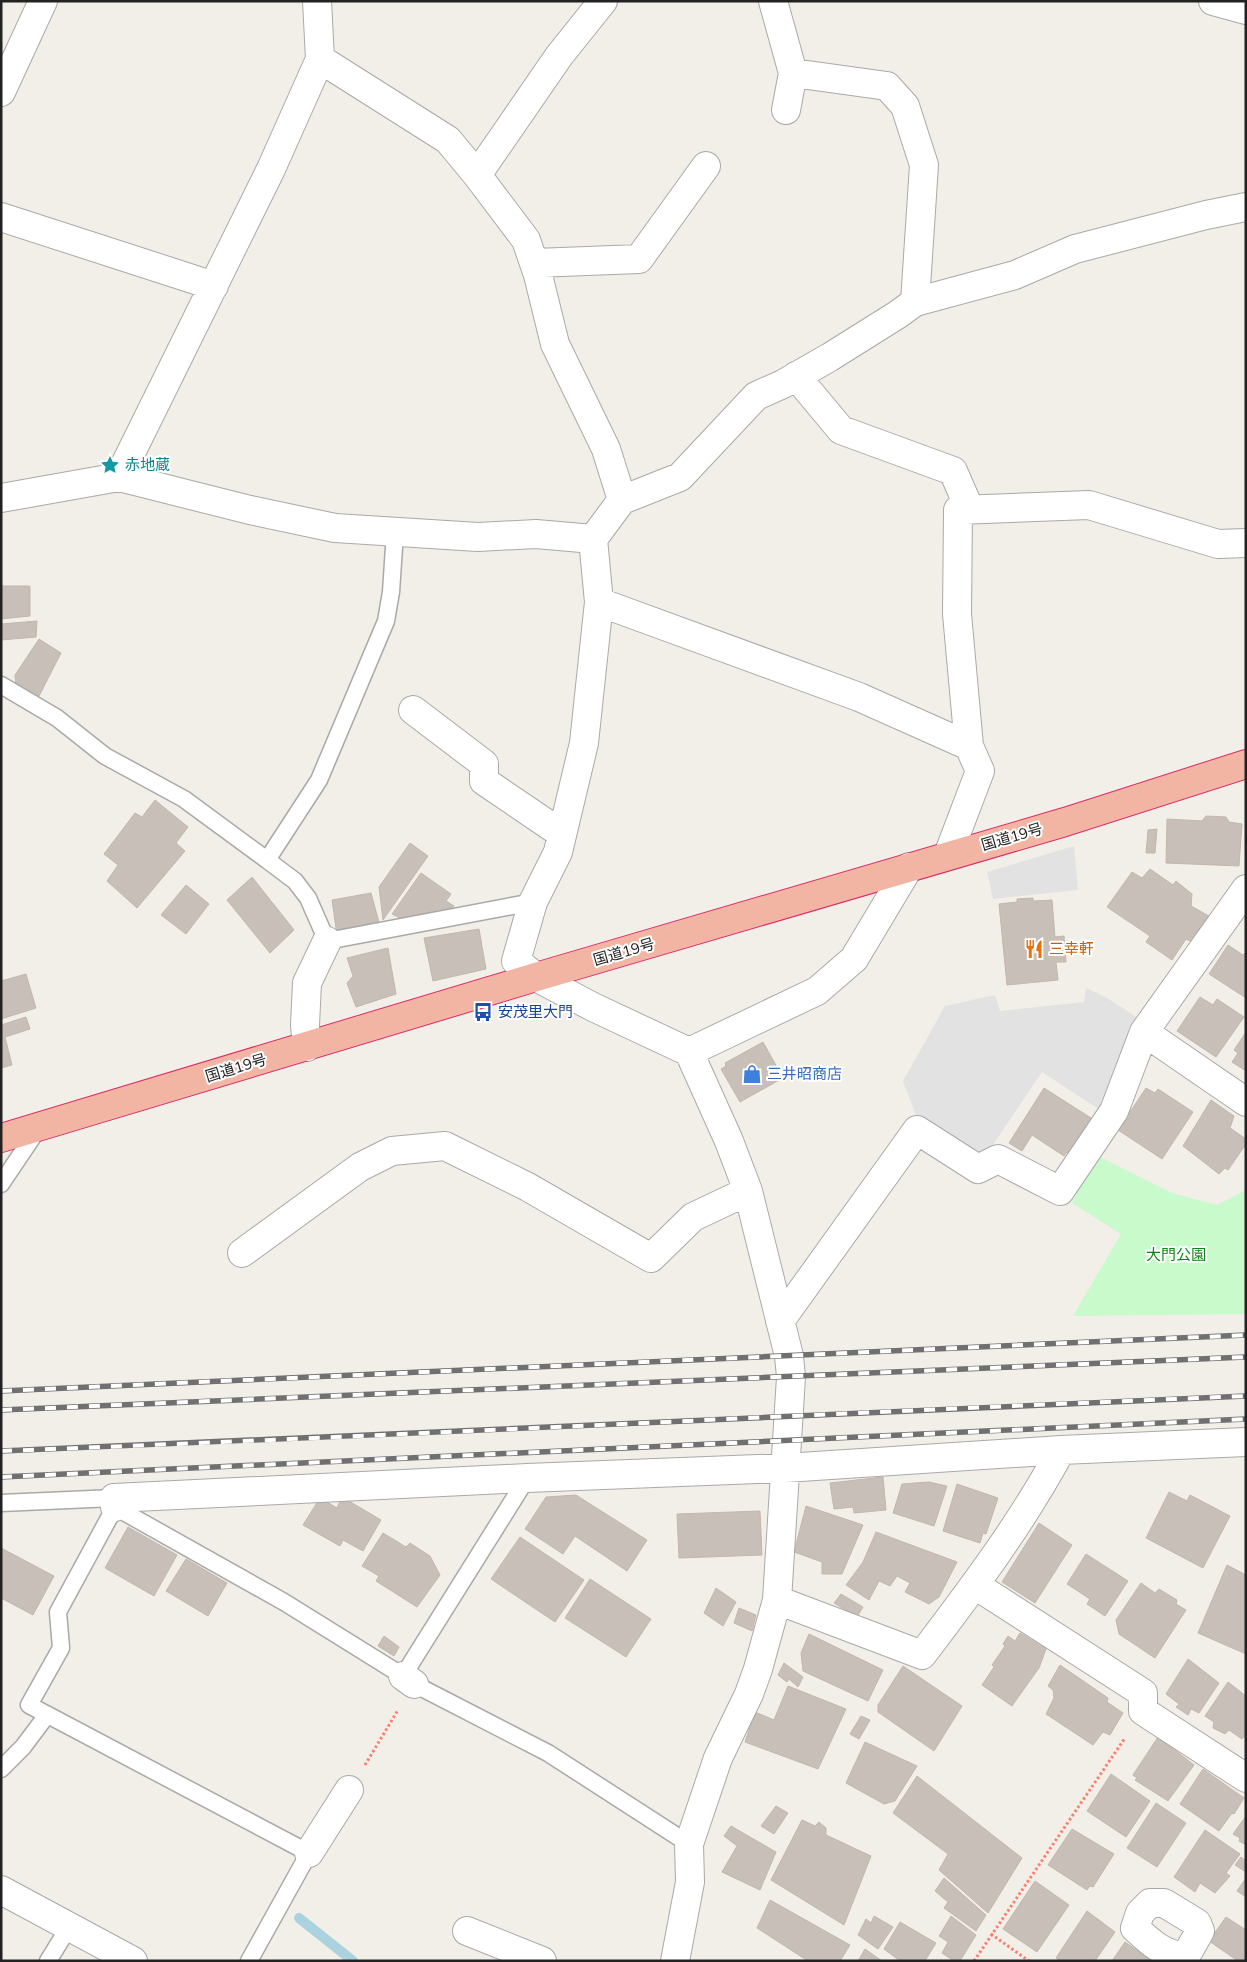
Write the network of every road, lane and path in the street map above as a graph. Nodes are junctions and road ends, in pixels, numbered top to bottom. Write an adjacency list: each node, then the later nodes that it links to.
1 (43, 1): 9 (street)
2 (317, 1): 7 (street)
3 (603, 1): 12 (street)
4 (773, 1): 8 (street)
5 (1212, 1): 6 (street)
6 (1246, 10)
7 (320, 59): 12 (street); 16 (street)
8 (793, 73): 10 (street); 17 (street)
9 (1, 92)
10 (786, 110)
11 (706, 166): 15 (street)
12 (477, 175): 15 (street)
13 (1245, 203): 17 (street)
14 (1, 217): 16 (street)
15 (534, 264): 21 (street)
16 (214, 286): 19 (street)
17 (915, 302): 18 (street)
18 (796, 376): 21 (street); 22 (street)
19 (119, 477): 20 (street); 23 (street)
20 (1, 498)
21 (622, 500): 24 (street)
22 (970, 510): 25 (street); 29 (street)
23 (395, 532): 24 (street); 33 (lane)
24 (593, 539): 26 (street)
25 (1246, 543)
26 (600, 602): 29 (street); 31 (street)
27 (1, 685): 33 (lane)
28 (412, 710): 31 (street)
29 (969, 746): 32 (street)
30 (1246, 764): 32 (highway, 国道19号)
31 (562, 834): 36 (street)
32 (948, 855): 34 (highway, 国道19号)
33 (267, 860): 37 (lane)
34 (909, 867): 38 (highway, 国道19号); 41 (street)
35 (1246, 888): 39 (street)
36 (533, 902): 37 (lane); 38 (street)
37 (327, 941): 40 (street)
38 (536, 977): 40 (highway, 国道19号); 41 (street)
39 (1144, 1032): 42 (street); 48 (street)
40 (307, 1047): 43 (highway, 国道19号)
41 (689, 1052): 46 (street)
42 (1246, 1102)
43 (40, 1126): 44 (highway, 国道19号); 45 (lane)
44 (1, 1138)
45 (1, 1184)
46 (748, 1191): 47 (street); 48 (street)
47 (242, 1253)
48 (780, 1320): 51 (street)
49 (1246, 1442): 50 (street)
50 (1061, 1450): 51 (street); 55 (street)
51 (785, 1468): 52 (street); 56 (street)
52 (527, 1478): 54 (street); 57 (lane)
53 (1, 1503): 54 (lane)
54 (114, 1503): 57 (lane); 59 (lane)
55 (975, 1585): 56 (street); 58 (street)
56 (777, 1600): 63 (street)
57 (408, 1680): 62 (path); 63 (lane)
58 (1143, 1712): 61 (street); 68 (path)
59 (47, 1715): 60 (lane); 64 (lane)
60 (1, 1769)
61 (1246, 1778)
62 (349, 1790): 64 (street)
63 (689, 1844): 73 (street)
64 (309, 1853): 71 (lane)
65 (1, 1890): 66 (street)
66 (69, 1927): 69 (lane); 70 (street)
67 (467, 1931): 72 (street)
68 (991, 1934): 74 (path); 75 (path)
69 (48, 1961)
70 (133, 1961)
71 (249, 1961)
72 (542, 1961)
73 (675, 1961)
74 (974, 1961)
75 (1029, 1961)

